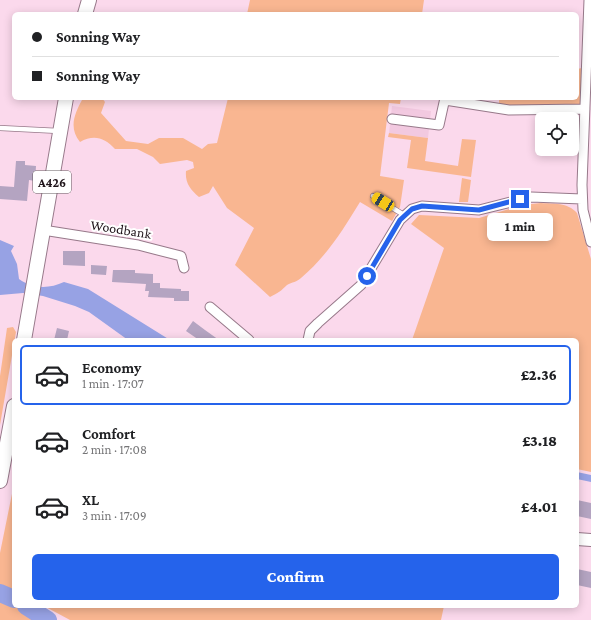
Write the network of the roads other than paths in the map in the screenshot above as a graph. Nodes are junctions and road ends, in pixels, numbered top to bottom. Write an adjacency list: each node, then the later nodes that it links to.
1 (89, 0): 3 (main road)
2 (589, 0): 4 (street)
3 (86, 12)
4 (588, 93): 8 (street)
5 (66, 100): 11 (main road, A426)
6 (445, 100): 9 (street)
7 (451, 100): 8 (street)
8 (585, 109): 13 (street)
9 (392, 118)
10 (0, 128): 11 (lane)
11 (60, 132): 15 (main road, A426)
12 (373, 196): 14 (lane)
13 (582, 199): 14 (street); 16 (street)
14 (404, 215): 21 (street)
15 (43, 230): 17 (street, Woodbank); 19 (main road, A426)
16 (591, 242)
17 (184, 268)
18 (210, 307): 20 (street)
19 (24, 338)
20 (247, 338)
21 (308, 338)
22 (12, 415): 23 (main road)
23 (2, 462): 24 (main road)
24 (0, 481)
25 (579, 538): 26 (main road)
26 (591, 540)

